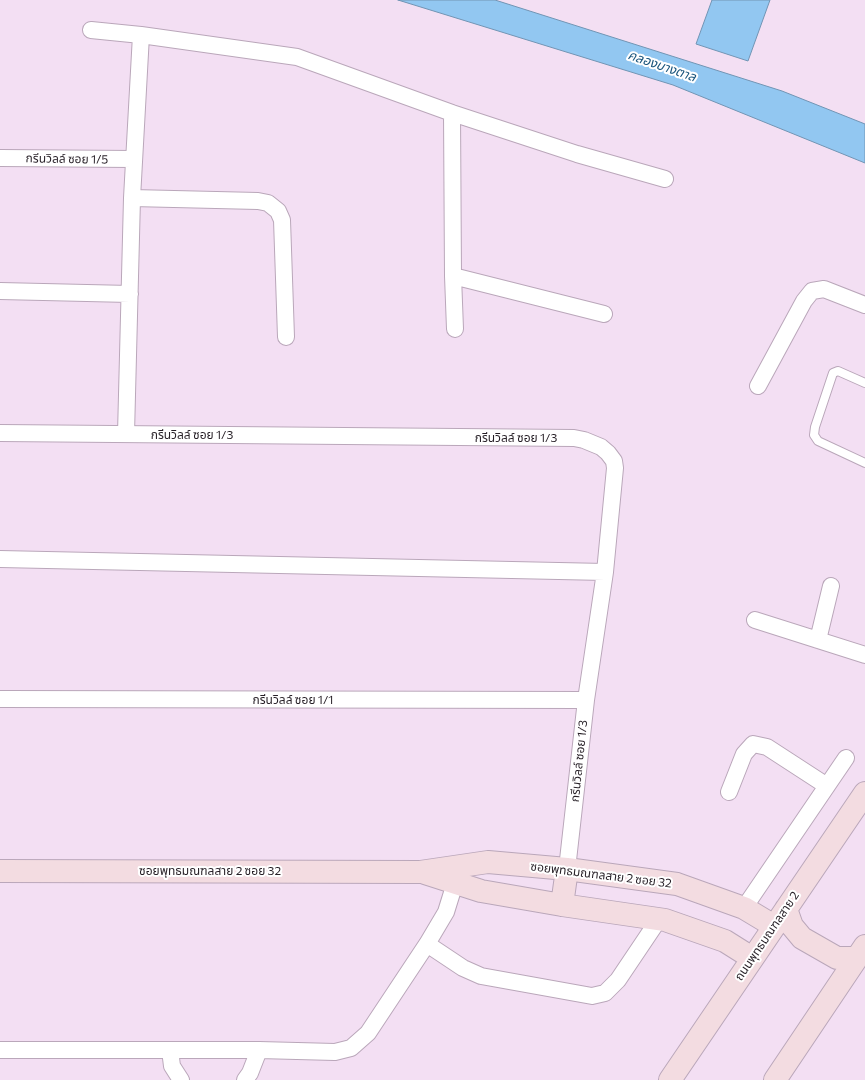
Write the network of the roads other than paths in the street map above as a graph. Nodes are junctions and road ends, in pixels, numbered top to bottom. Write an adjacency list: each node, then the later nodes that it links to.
1 (91, 30): 2 (street)
2 (141, 35): 3 (street); 5 (street)
3 (452, 113): 6 (street); 8 (street)
4 (0, 158): 5 (street, กรีนวิลล์ ซอย 1/5)
5 (134, 159): 7 (street)
6 (666, 179)
7 (132, 198): 10 (street); 14 (street)
8 (453, 276): 12 (street); 13 (street)
9 (0, 291): 10 (street)
10 (130, 294): 18 (street)
11 (865, 305): 16 (street)
12 (604, 314)
13 (455, 329)
14 (286, 337)
15 (865, 383): 19 (lane)
16 (758, 386)
17 (0, 432): 18 (street, กรีนวิลล์ ซอย 1/3)
18 (126, 434): 21 (street, กรีนวิลล์ ซอย 1/3)
19 (865, 463)
20 (0, 558): 21 (street)
21 (605, 572): 27 (street, กรีนวิลล์ ซอย 1/3)
22 (831, 586): 24 (street)
23 (755, 620): 24 (street)
24 (818, 640): 25 (street)
25 (865, 655)
26 (0, 699): 27 (street, กรีนวิลล์ ซอย 1/1)
27 (586, 700): 32 (street, กรีนวิลล์ ซอย 1/3)
28 (846, 758): 29 (street)
29 (827, 786): 30 (street); 37 (street)
30 (729, 792)
31 (865, 792): 38 (street, ถนนพุทธมณฑลสาย 2)
32 (567, 869): 34 (street, ซอยพุทธมณฑลสาย 2 ซอย 32); 36 (street); 37 (street, ซอยพุทธมณฑลสาย 2 ซอย 32)
33 (0, 871): 34 (street, ซอยพุทธมณฑลสาย 2 ซอย 32)
34 (420, 872): 35 (street, ซอยพุทธมณฑลสาย 2 ซอย 32)
35 (455, 883): 36 (street, ซอยพุทธมณฑลสาย 2 ซอย 32); 41 (street)
36 (562, 905): 39 (street, ซอยพุทธมณฑลสาย 2 ซอย 32)
37 (744, 908): 40 (street, ซอยพุทธมณฑลสาย 2 ซอย 32)
38 (786, 908): 40 (street, ถนนพุทธมณฑลสาย 2); 42 (street)
39 (659, 919): 41 (street); 43 (street, ซอยพุทธมณฑลสาย 2 ซอย 32)
40 (774, 926): 43 (street, ถนนพุทธมณฑลสาย 2)
41 (427, 944): 46 (street)
42 (861, 952): 50 (street)
43 (752, 958): 49 (street, ถนนพุทธมณฑลสาย 2)
44 (0, 1050): 45 (street)
45 (170, 1050): 46 (street); 47 (street)
46 (259, 1050): 48 (street)
47 (181, 1080)
48 (245, 1080)
49 (670, 1080)
50 (775, 1080)

